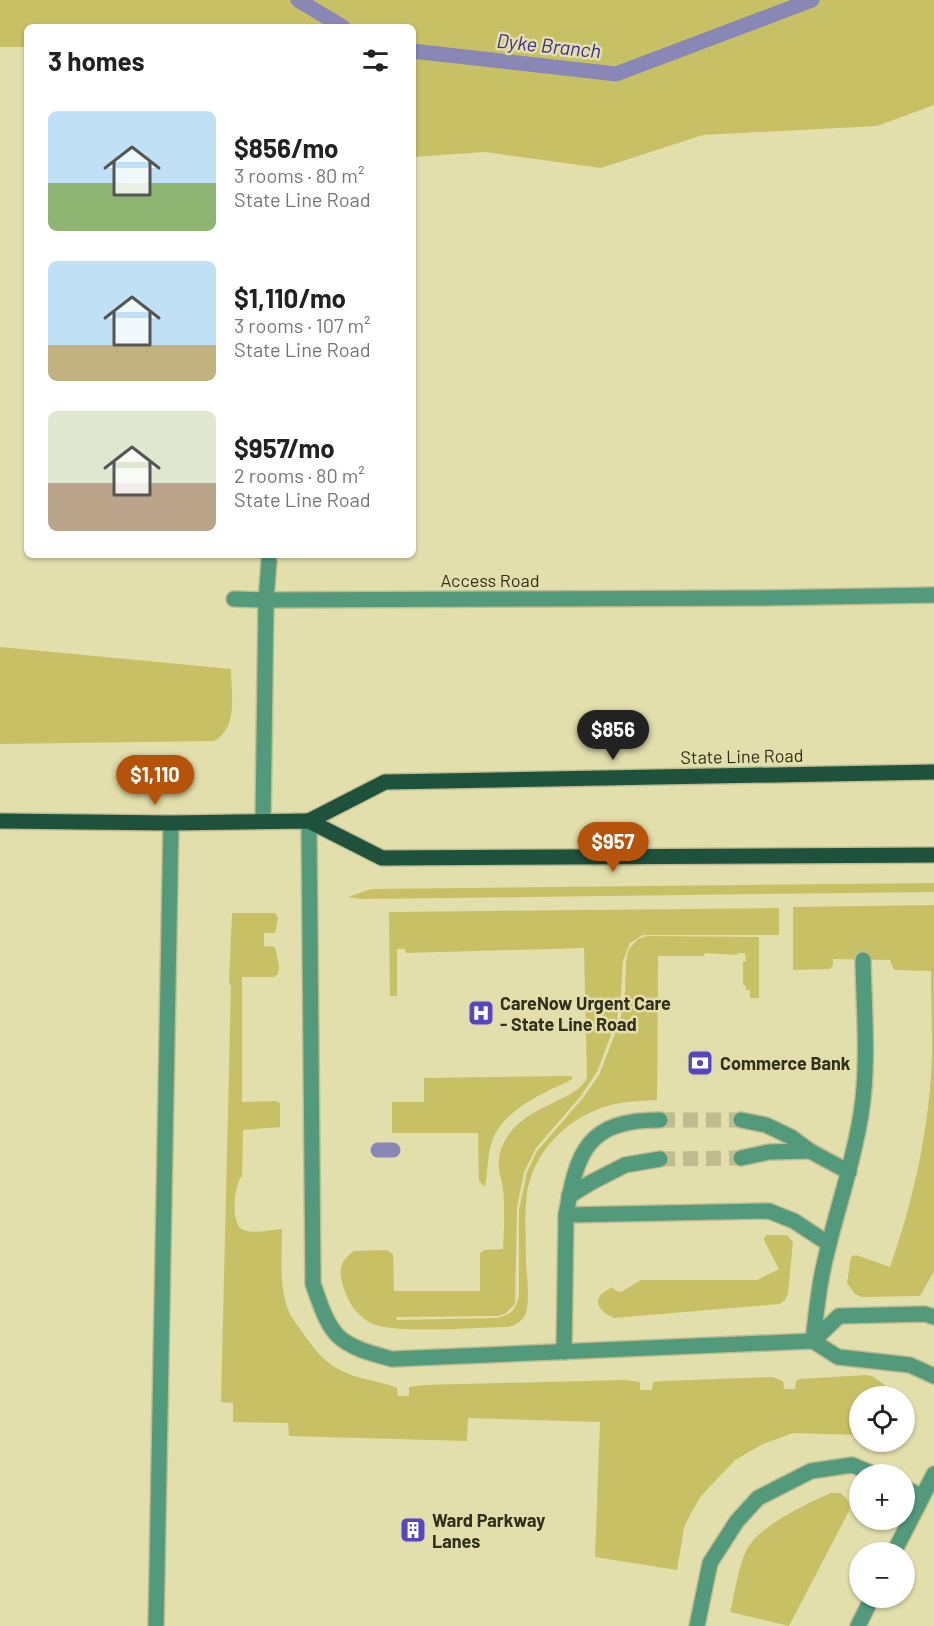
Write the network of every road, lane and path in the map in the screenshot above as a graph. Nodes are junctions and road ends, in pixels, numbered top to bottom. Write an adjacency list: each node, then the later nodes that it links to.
1 (269, 561): 4 (street)
2 (934, 595): 4 (street, Access Road)
3 (234, 599): 4 (street, Access Road)
4 (266, 600): 7 (street)
5 (934, 772): 8 (main road, State Line Road)
6 (0, 821): 9 (main road, State Line Road)
7 (263, 821): 8 (main road, State Line Road); 9 (main road, State Line Road)
8 (309, 821): 10 (main road, State Line Road); 23 (street)
9 (171, 823): 31 (street)
10 (934, 855)
11 (863, 960): 17 (street)
12 (660, 1120): 18 (street)
13 (741, 1120): 14 (street)
14 (810, 1151): 15 (street); 17 (street)
15 (741, 1158)
16 (660, 1159): 18 (street)
17 (849, 1172): 20 (street)
18 (569, 1196): 19 (street)
19 (566, 1215): 20 (street); 23 (street)
20 (829, 1244): 22 (street)
21 (934, 1317): 22 (street)
22 (813, 1341): 23 (street); 24 (street)
23 (564, 1352)
24 (934, 1376)
25 (849, 1465): 32 (street)
26 (934, 1474): 28 (street)
27 (915, 1493): 28 (street)
28 (922, 1496): 29 (street)
29 (899, 1542)
30 (867, 1608): 33 (street)
31 (156, 1626)
32 (697, 1626)
33 (858, 1626)

